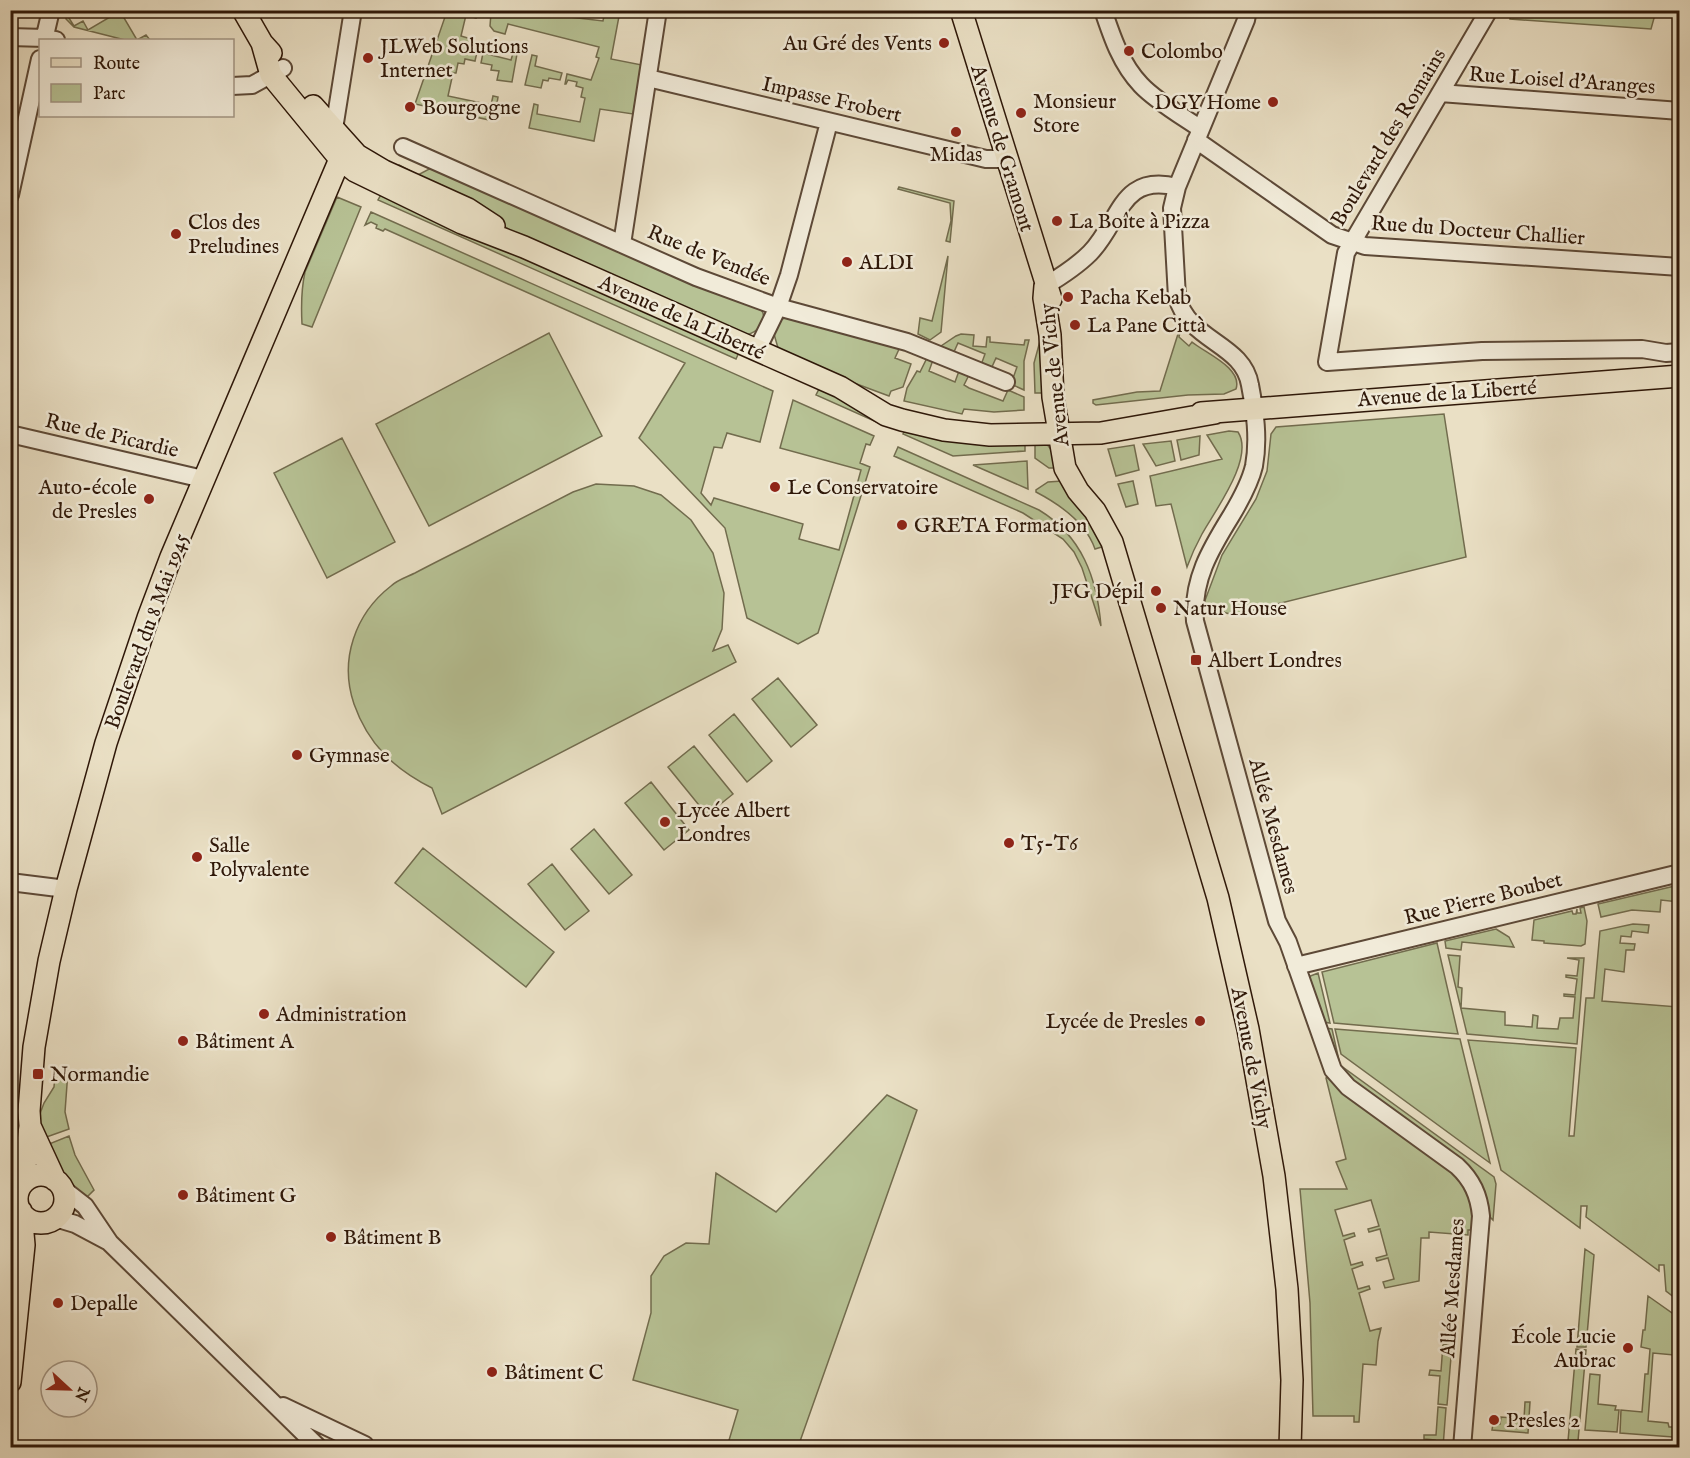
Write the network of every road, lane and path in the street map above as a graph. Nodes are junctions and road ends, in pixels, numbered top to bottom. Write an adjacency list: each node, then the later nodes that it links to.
1 (51, 10): 11 (street)
2 (243, 10): 13 (main road)
3 (353, 10): 19 (street)
4 (658, 10): 14 (street)
5 (961, 10): 23 (main road, Avenue de Gramont)
6 (1102, 10): 20 (street, Rue du Docteur Challier)
7 (1248, 10): 20 (street, Allée Mesdames)
8 (1489, 10): 16 (street, Boulevard des Romains)
9 (10, 37): 10 (street)
10 (39, 39)
11 (48, 39)
12 (39, 64): 25 (street)
13 (277, 71): 15 (street); 19 (main road); 22 (main road, Avenue de la Liberté)
14 (648, 78): 18 (street, Impasse Frobert); 27 (street)
15 (234, 86)
16 (1440, 93): 17 (street, Rue Loisel d'Aranges); 26 (street, Boulevard des Romains)
17 (1680, 111)
18 (828, 122): 23 (street, Impasse Frobert); 30 (street)
19 (334, 129): 22 (main road)
20 (1198, 135): 24 (street, Allée Mesdames); 26 (street, Rue du Docteur Challier)
21 (403, 147): 27 (street, Rue de Vendée)
22 (348, 157): 31 (main road, Avenue de la Liberté); 38 (main road, Boulevard du 8 Mai 1945)
23 (1007, 159): 29 (main road, Avenue de Gramont)
24 (1177, 187): 29 (street); 35 (street, Allée Mesdames)
25 (10, 195)
26 (1352, 243): 28 (street, Rue du Docteur Challier); 32 (street, Boulevard des Romains)
27 (622, 244): 30 (street, Rue de Vendée)
28 (1680, 267)
29 (1045, 286): 36 (main road, Avenue de Vichy)
30 (778, 307): 31 (street); 34 (street, Rue de Vendée)
31 (757, 350): 36 (main road, Avenue de la Liberté)
32 (1680, 352)
33 (1680, 376): 35 (main road, Avenue de la Liberté)
34 (1006, 382)
35 (1254, 410): 36 (main road, Avenue de la Liberté); 42 (street, Allée Mesdames)
36 (1065, 427): 53 (main road, Avenue de Vichy)
37 (10, 434): 38 (street, Rue de Picardie)
38 (203, 479): 41 (main road, Boulevard du 8 Mai 1945)
39 (1680, 873): 42 (street, Rue Pierre Boubet)
40 (10, 882): 41 (street)
41 (66, 889): 43 (main road, Boulevard du 8 Mai 1945)
42 (1296, 966): 54 (street, Allée Mesdames)
43 (30, 1126): 44 (main road, Boulevard du 8 Mai 1945); 45 (main road, Boulevard du 8 Mai 1945)
44 (59, 1184): 45 (main road); 46 (main road); 47 (street, Boulevard du 8 Mai 1945)
45 (18, 1197): 46 (main road); 48 (main road, Boulevard du 8 Mai 1945)
46 (50, 1220): 47 (street, Boulevard du 8 Mai 1945); 48 (main road)
47 (110, 1243): 50 (street, Boulevard du 8 Mai 1945)
48 (24, 1245): 49 (main road, Boulevard du 8 Mai 1945)
49 (10, 1382)
50 (269, 1400): 51 (street, Boulevard du 8 Mai 1945); 52 (street, Boulevard du 8 Mai 1945)
51 (367, 1447)
52 (319, 1448)
53 (1290, 1448)
54 (1462, 1448)

